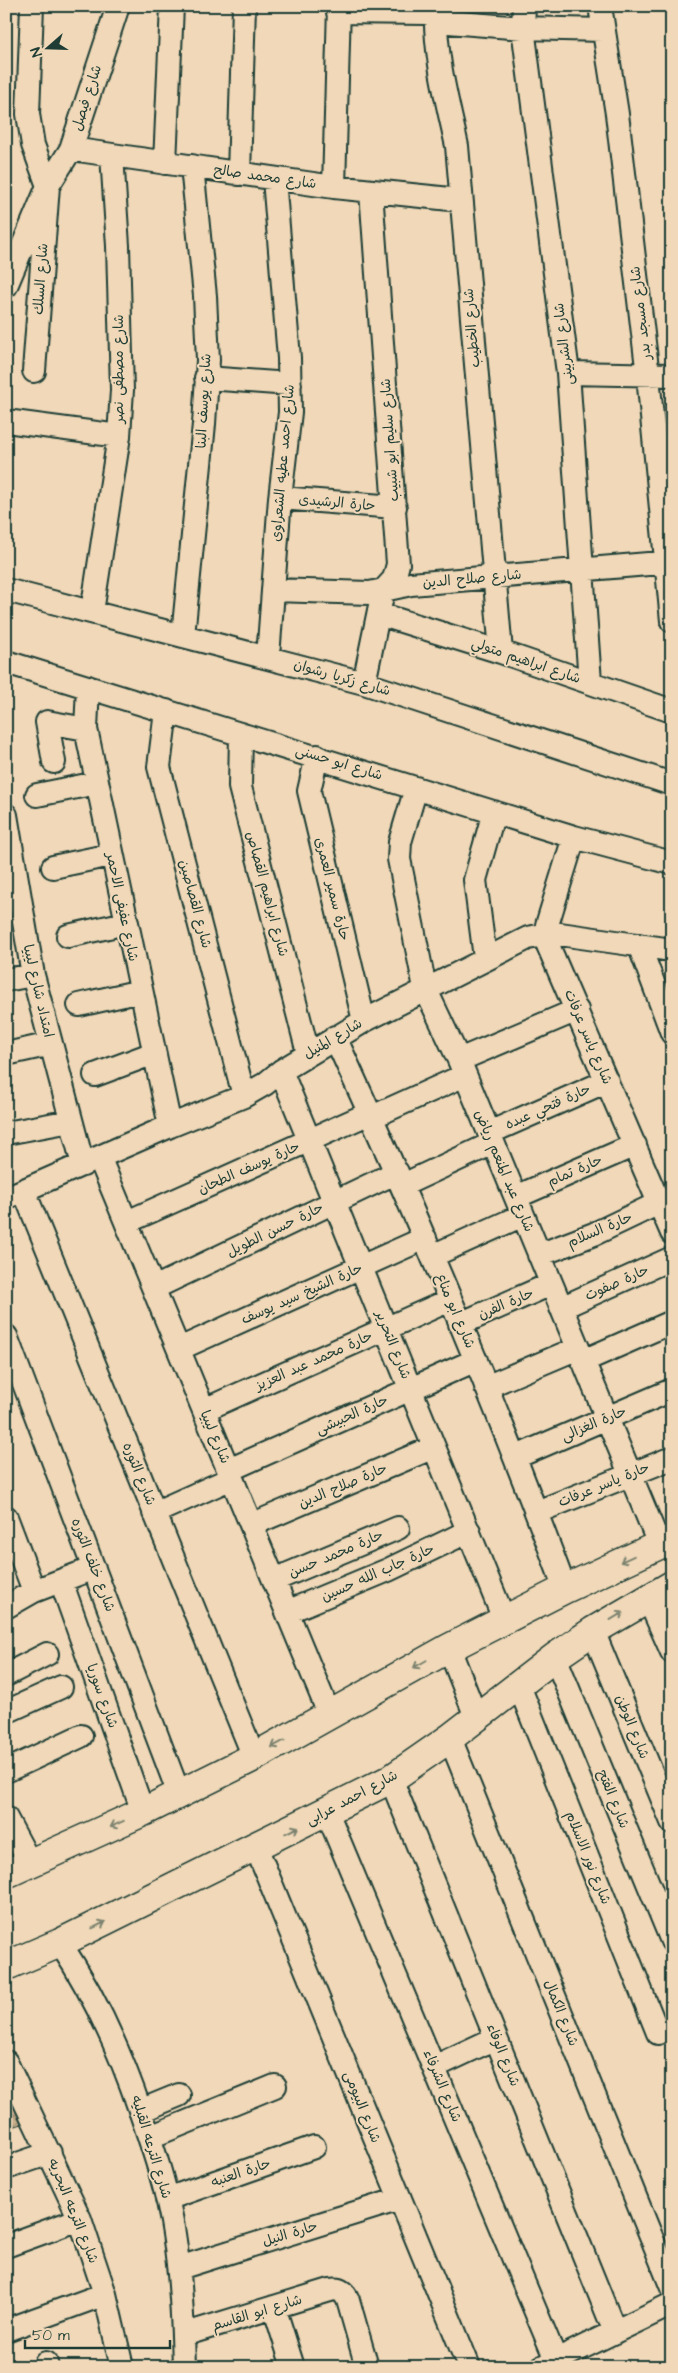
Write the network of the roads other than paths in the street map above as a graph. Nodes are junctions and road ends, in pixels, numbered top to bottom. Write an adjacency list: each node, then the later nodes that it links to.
1 (32, 6): 16 (street)
2 (118, 6): 10 (street, شارع فيصل)
3 (172, 6): 12 (street)
4 (244, 6): 14 (street)
5 (600, 6): 9 (street, شارع مسجد بدر)
6 (339, 9): 7 (street); 17 (street)
7 (436, 13): 8 (street); 19 (street, شارع الخطيب)
8 (524, 17): 9 (street); 22 (street, شارع الشربينى)
9 (603, 30): 24 (street, شارع مسجد بدر)
10 (71, 149): 11 (street, شارع محمد صالح); 16 (street, شارع فيصل)
11 (112, 155): 12 (street, شارع محمد صالح); 28 (street, شارع مصطفى نصر)
12 (165, 163): 13 (street, شارع محمد صالح)
13 (192, 166): 14 (street, شارع محمد صالح); 25 (street, شارع يوسف البنا)
14 (239, 174): 15 (street, شارع محمد صالح)
15 (274, 179): 17 (street, شارع محمد صالح); 26 (street, شارع احمد عطيه الشعراوى)
16 (48, 186): 20 (street, شارع فيصل); 21 (street, شارع السلك)
17 (334, 187): 18 (street, شارع محمد صالح)
18 (371, 191): 19 (street, شارع محمد صالح); 30 (street, شارع سليم ابو شبيب)
19 (460, 200): 33 (street, شارع الخطيب)
20 (6, 286)
21 (34, 371)
22 (568, 373): 24 (street); 32 (street, شارع الشربينى)
23 (672, 375): 24 (street)
24 (648, 376): 31 (street, شارع مسجد بدر)
25 (206, 378): 26 (street); 40 (street, شارع يوسف البنا)
26 (290, 384): 29 (street, شارع احمد عطيه الشعراوى)
27 (6, 421): 28 (street)
28 (119, 436): 37 (street, شارع مصطفى نصر)
29 (280, 498): 30 (street, حارة الرشيدى); 35 (street, شارع احمد عطيه الشعراوى)
30 (395, 508): 36 (street, شارع سليم ابو شبيب)
31 (669, 563): 32 (street, شارع صلاح الدين); 39 (street, شارع مسجد بدر)
32 (582, 570): 33 (street, شارع صلاح الدين); 44 (street, شارع الشربينى)
33 (494, 577): 36 (street, شارع صلاح الدين); 41 (street, شارع الخطيب)
34 (6, 590): 37 (street, شارع زكريا رشوان)
35 (273, 590): 36 (street, شارع صلاح الدين); 42 (street, شارع احمد عطيه الشعراوى)
36 (383, 591): 38 (street, شارع سليم ابو شبيب)
37 (92, 612): 40 (street, شارع زكريا رشوان)
38 (379, 614): 41 (street, شارع ابراهيم متولي); 45 (street, شارع سليم ابو شبيب)
39 (672, 620)
40 (183, 636): 42 (street, شارع زكريا رشوان)
41 (501, 652): 44 (street, شارع ابراهيم متولي)
42 (268, 658): 45 (street, شارع زكريا رشوان)
43 (6, 662): 46 (street, شارع ابو حسنى)
44 (590, 682): 48 (street, شارع ابراهيم متولي)
45 (364, 683): 54 (street, شارع زكريا رشوان)
46 (88, 687): 47 (street, شارع ابو حسنى); 49 (street, شارع عفيفى الاحمر)
47 (166, 711): 50 (street, شارع ابو حسنى); 87 (street, شارع القصاصين)
48 (672, 711)
49 (86, 730): 52 (street); 53 (street, شارع عفيفى الاحمر)
50 (241, 734): 51 (street, شارع ابو حسنى); 82 (street, شارع ابراهيم القصاص)
51 (317, 756): 55 (street, شارع ابو حسنى); 76 (street, حارة سمير العمرى)
52 (54, 762)
53 (96, 783): 56 (street); 60 (street, شارع عفيفى الاحمر)
54 (672, 784)
55 (416, 788): 57 (street, شارع ابو حسنى); 72 (street, شارع عبد المنعم رياض)
56 (37, 796)
57 (494, 812): 59 (street, شارع ابو حسنى); 69 (street)
58 (7, 821): 63 (street, امتداد شارع ليبيا)
59 (574, 837): 61 (street, شارع ابو حسنى); 65 (street)
60 (111, 855): 62 (street); 64 (street, شارع عفيفى الاحمر)
61 (672, 863)
62 (53, 868)
63 (13, 905): 70 (street, امتداد شارع ليبيا)
64 (126, 923): 66 (street); 73 (street, شارع عفيفى الاحمر)
65 (546, 934): 67 (street, شارع المنيل); 69 (street, شارع المنيل); 75 (street, شارع ياسر عرفات)
66 (68, 936)
67 (639, 945): 68 (street, شارع المنيل); 77 (street)
68 (672, 950)
69 (486, 958): 72 (street, شارع المنيل)
70 (33, 976): 71 (street); 79 (street, امتداد شارع ليبيا)
71 (6, 980)
72 (425, 988): 76 (street, شارع المنيل); 83 (street, شارع عبد المنعم رياض)
73 (140, 991): 74 (street); 80 (street, شارع عفيفى الاحمر)
74 (79, 1005)
75 (577, 1010): 83 (street, حارة يوسف الطحان); 86 (street, شارع ياسر عرفات)
76 (364, 1021): 78 (street, شارع المنيل)
77 (670, 1022)
78 (335, 1037): 82 (street, شارع المنيل); 88 (street, شارع ابو مناع)
79 (50, 1044): 81 (street); 89 (street, امتداد شارع ليبيا)
80 (154, 1053): 85 (street); 90 (street, شارع عفيفى الاحمر)
81 (6, 1054)
82 (308, 1054): 84 (street, شارع المنيل)
83 (462, 1068): 88 (street, حارة يوسف الطحان); 92 (street, شارع عبد المنعم رياض)
84 (281, 1071): 87 (street, شارع المنيل); 93 (street, شارع التحرير)
85 (95, 1075)
86 (607, 1080): 92 (street, حارة فتحي عبده); 94 (street, شارع ياسر عرفات)
87 (244, 1096): 90 (street, شارع المنيل)
88 (371, 1115): 93 (street, حارة يوسف الطحان); 96 (street, شارع ابو مناع)
89 (71, 1121): 91 (street); 95 (street, امتداد شارع ليبيا)
90 (170, 1126): 95 (street, شارع المنيل)
91 (6, 1133)
92 (491, 1138): 96 (street, حارة فتحي عبده); 100 (street, شارع عبد المنعم رياض)
93 (310, 1142): 98 (street, شارع التحرير); 101 (street, حارة يوسف الطحان)
94 (635, 1145): 99 (street, شارع ياسر عرفات); 100 (street, حارة تمام)
95 (92, 1162): 97 (street, شارع المنيل); 101 (street, شارع ليبيا)
96 (400, 1178): 98 (street, حارة حسن الطويل); 103 (street, شارع ابو مناع)
97 (15, 1195): 129 (street, شارع الثوره)
98 (334, 1202): 106 (street, شارع التحرير); 108 (street, حارة حسن الطويل)
99 (659, 1203): 102 (street, شارع ياسر عرفات); 104 (street, حارة السلام)
100 (519, 1206): 103 (street, حارة تمام); 104 (street, شارع عبد المنعم رياض)
101 (127, 1222): 108 (street, شارع ليبيا)
102 (672, 1233)
103 (428, 1247): 106 (street, حارة الشيخ سيد يوسف); 109 (street, شارع ابو مناع)
104 (539, 1255): 107 (street, شارع عبد المنعم رياض)
105 (672, 1258): 110 (street, حارة صفوت)
106 (361, 1268): 113 (street, شارع التحرير); 115 (street, حارة الشيخ سيد يوسف)
107 (551, 1284): 110 (street, شارع عبد المنعم رياض); 112 (street, حارة الفرن)
108 (154, 1288): 115 (street, شارع ليبيا)
109 (450, 1300): 112 (street, شارع ابو مناع); 113 (street, حارة محمد عبد العزيز)
110 (561, 1308): 116 (street, شارع عبد المنعم رياض)
111 (672, 1322): 116 (street)
112 (460, 1324): 117 (street, شارع ابو مناع)
113 (386, 1329): 119 (street, شارع التحرير); 121 (street, حارة محمد عبد العزيز)
114 (6, 1336): 135 (street, شارع خلف الثوره)
115 (179, 1349): 121 (street, شارع ليبيا)
116 (580, 1354): 118 (street); 122 (street, شارع عبد المنعم رياض)
117 (476, 1360): 118 (street, شارع ابو مناع); 119 (street, حارة الحبيشى)
118 (486, 1386): 124 (street, شارع ابو مناع)
119 (410, 1389): 123 (street, شارع التحرير); 126 (street, حارة الحبيشى)
120 (672, 1390): 122 (street, حارة الغزالى)
121 (204, 1410): 126 (street, شارع ليبيا)
122 (607, 1418): 124 (street, حارة الغزالى); 127 (street, شارع عبد المنعم رياض)
123 (434, 1447): 131 (street, حارة صلاح الدين); 133 (street, شارع التحرير)
124 (516, 1457): 128 (street, شارع ابو مناع)
125 (672, 1458): 127 (street, حارة ياسر عرفات)
126 (230, 1474): 129 (street, حارة الحبيشى); 131 (street, شارع ليبيا)
127 (630, 1474): 128 (street, حارة ياسر عرفات); 134 (street, شارع عبد المنعم رياض)
128 (536, 1512): 138 (street, شارع ابو مناع)
129 (154, 1513): 157 (street, شارع الثوره)
130 (7, 1521): 139 (street)
131 (251, 1525): 136 (street, شارع ليبيا)
132 (398, 1528): 136 (street, حارة محمد حسن)
133 (468, 1531): 142 (street, حارة جاب الله حسين); 143 (street, شارع التحرير)
134 (666, 1542): 138 (street, one-way to 138)
135 (94, 1568): 137 (street); 160 (street, شارع خلف الثوره)
136 (274, 1580): 142 (street, شارع ليبيا)
137 (61, 1581): 139 (street); 161 (street, شارع سوريا)
138 (565, 1589): 143 (street)
139 (34, 1591): 141 (street)
140 (660, 1591): 144 (street, شارع احمد عرابى, one-way to 140); 146 (street)
141 (6, 1607)
142 (288, 1612): 153 (street, شارع ليبيا)
143 (504, 1619): 145 (street)
144 (593, 1631): 148 (street, شارع احمد عرابى); 164 (street, شارع الوطن)
145 (449, 1648): 153 (street, one-way to 153); 154 (street)
146 (672, 1652)
147 (46, 1654): 149 (street)
148 (555, 1656): 150 (street, شارع احمد عرابى); 167 (street, شارع الفتح)
149 (6, 1675)
150 (518, 1683): 154 (street, شارع احمد عرابى); 170 (street, شارع نور الاسلام)
151 (61, 1687): 152 (street)
152 (6, 1712)
153 (330, 1716): 157 (street, one-way to 157)
154 (476, 1717): 156 (street, شارع احمد عرابى)
155 (81, 1736): 158 (street)
156 (450, 1738): 159 (street, شارع احمد عرابى); 188 (street, شارع الكمال)
157 (254, 1756): 160 (street)
158 (6, 1771)
159 (391, 1779): 162 (street, شارع احمد عرابى); 171 (street, شارع الوفاء)
160 (179, 1794): 161 (street)
161 (143, 1812): 166 (street, one-way to 166)
162 (327, 1812): 165 (street, شارع احمد عرابى, one-way to 162); 173 (street, شارع الشرفاء)
163 (6, 1818): 166 (street)
164 (672, 1822)
165 (256, 1847): 168 (street, شارع احمد عرابى, one-way to 165); 183 (street, شارع البيومى)
166 (18, 1869)
167 (672, 1941)
168 (60, 1943): 169 (street, شارع احمد عرابى); 177 (street, شارع الترعه القبليه)
169 (6, 1966)
170 (658, 2033)
171 (496, 2038): 173 (street); 191 (street, شارع الوفاء)
172 (6, 2062): 175 (street, شارع الترعه البحريه)
173 (434, 2067): 193 (street, شارع الشرفاء)
174 (275, 2086): 178 (street)
175 (12, 2090): 180 (street, شارع الترعه البحريه)
176 (178, 2095): 177 (street)
177 (140, 2111): 178 (street, شارع الترعه القبليه)
178 (150, 2137): 182 (street, شارع الترعه القبليه)
179 (314, 2147): 182 (street, حارة العنبه)
180 (50, 2153): 181 (street); 184 (street, شارع الترعه البحريه)
181 (6, 2168)
182 (167, 2199): 186 (street, شارع الترعه القبليه)
183 (400, 2199): 186 (street, حارة النيل); 198 (street, شارع البيومى)
184 (80, 2219): 185 (street); 187 (street, شارع الترعه البحريه)
185 (6, 2246)
186 (179, 2268): 192 (street, شارع الترعه القبليه)
187 (105, 2294): 190 (street); 194 (street, شارع الترعه البحريه)
188 (671, 2302): 191 (street)
189 (274, 2307): 192 (street, شارع ابو القاسم); 196 (street); 197 (street, شارع ابو القاسم)
190 (6, 2330)
191 (614, 2332): 193 (street)
192 (183, 2335): 195 (street, شارع الترعه القبليه)
193 (549, 2363)
194 (122, 2367)
195 (184, 2367)
196 (293, 2367)
197 (367, 2367)
198 (469, 2367)

